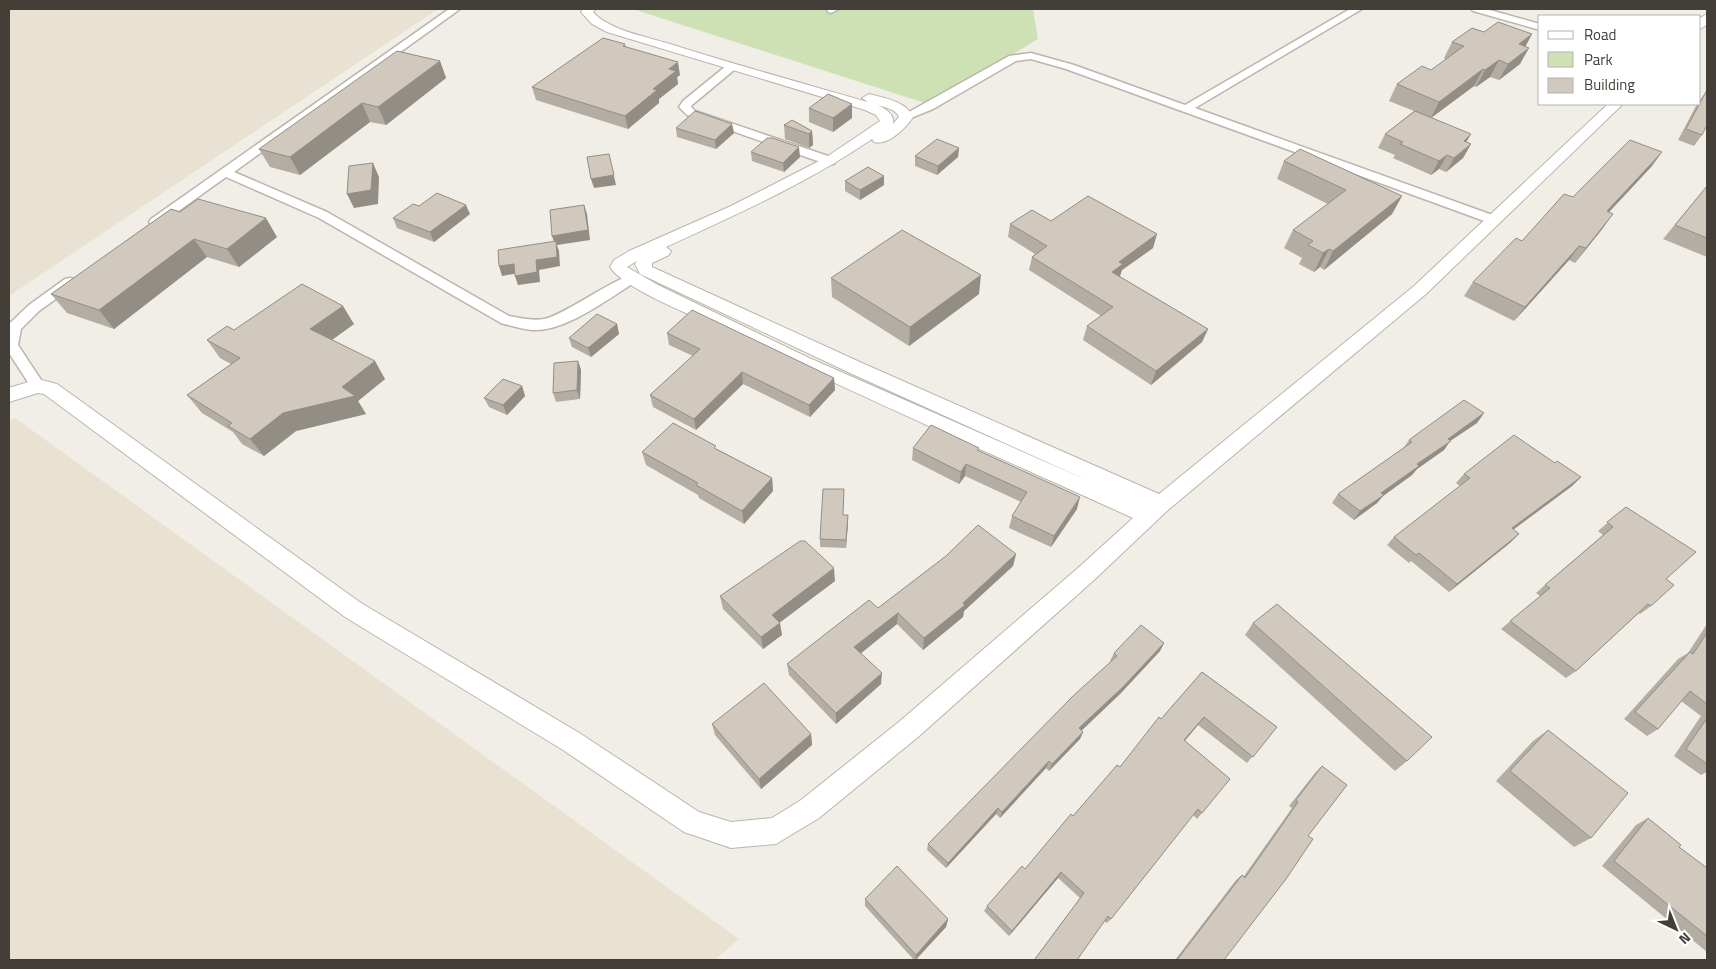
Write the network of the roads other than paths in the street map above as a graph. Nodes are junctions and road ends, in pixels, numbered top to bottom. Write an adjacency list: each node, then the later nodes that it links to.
1 (455, 9): 14 (street)
2 (590, 9): 9 (street)
3 (602, 9): 12 (street)
4 (1357, 9): 11 (street)
5 (1476, 9): 8 (street)
6 (1490, 9): 7 (street)
7 (1538, 22)
8 (1538, 26)
9 (730, 68): 13 (street); 13 (street)
10 (1615, 105): 15 (street)
11 (1187, 108): 12 (street); 15 (street)
12 (906, 117): 21 (street)
13 (830, 161): 18 (street)
14 (225, 172): 16 (street); 18 (street)
15 (1494, 220): 21 (street)
16 (145, 229)
17 (82, 274): 19 (street)
18 (632, 278): 21 (street)
19 (38, 386): 20 (street); 21 (street)
20 (9, 395)
21 (1155, 510)

